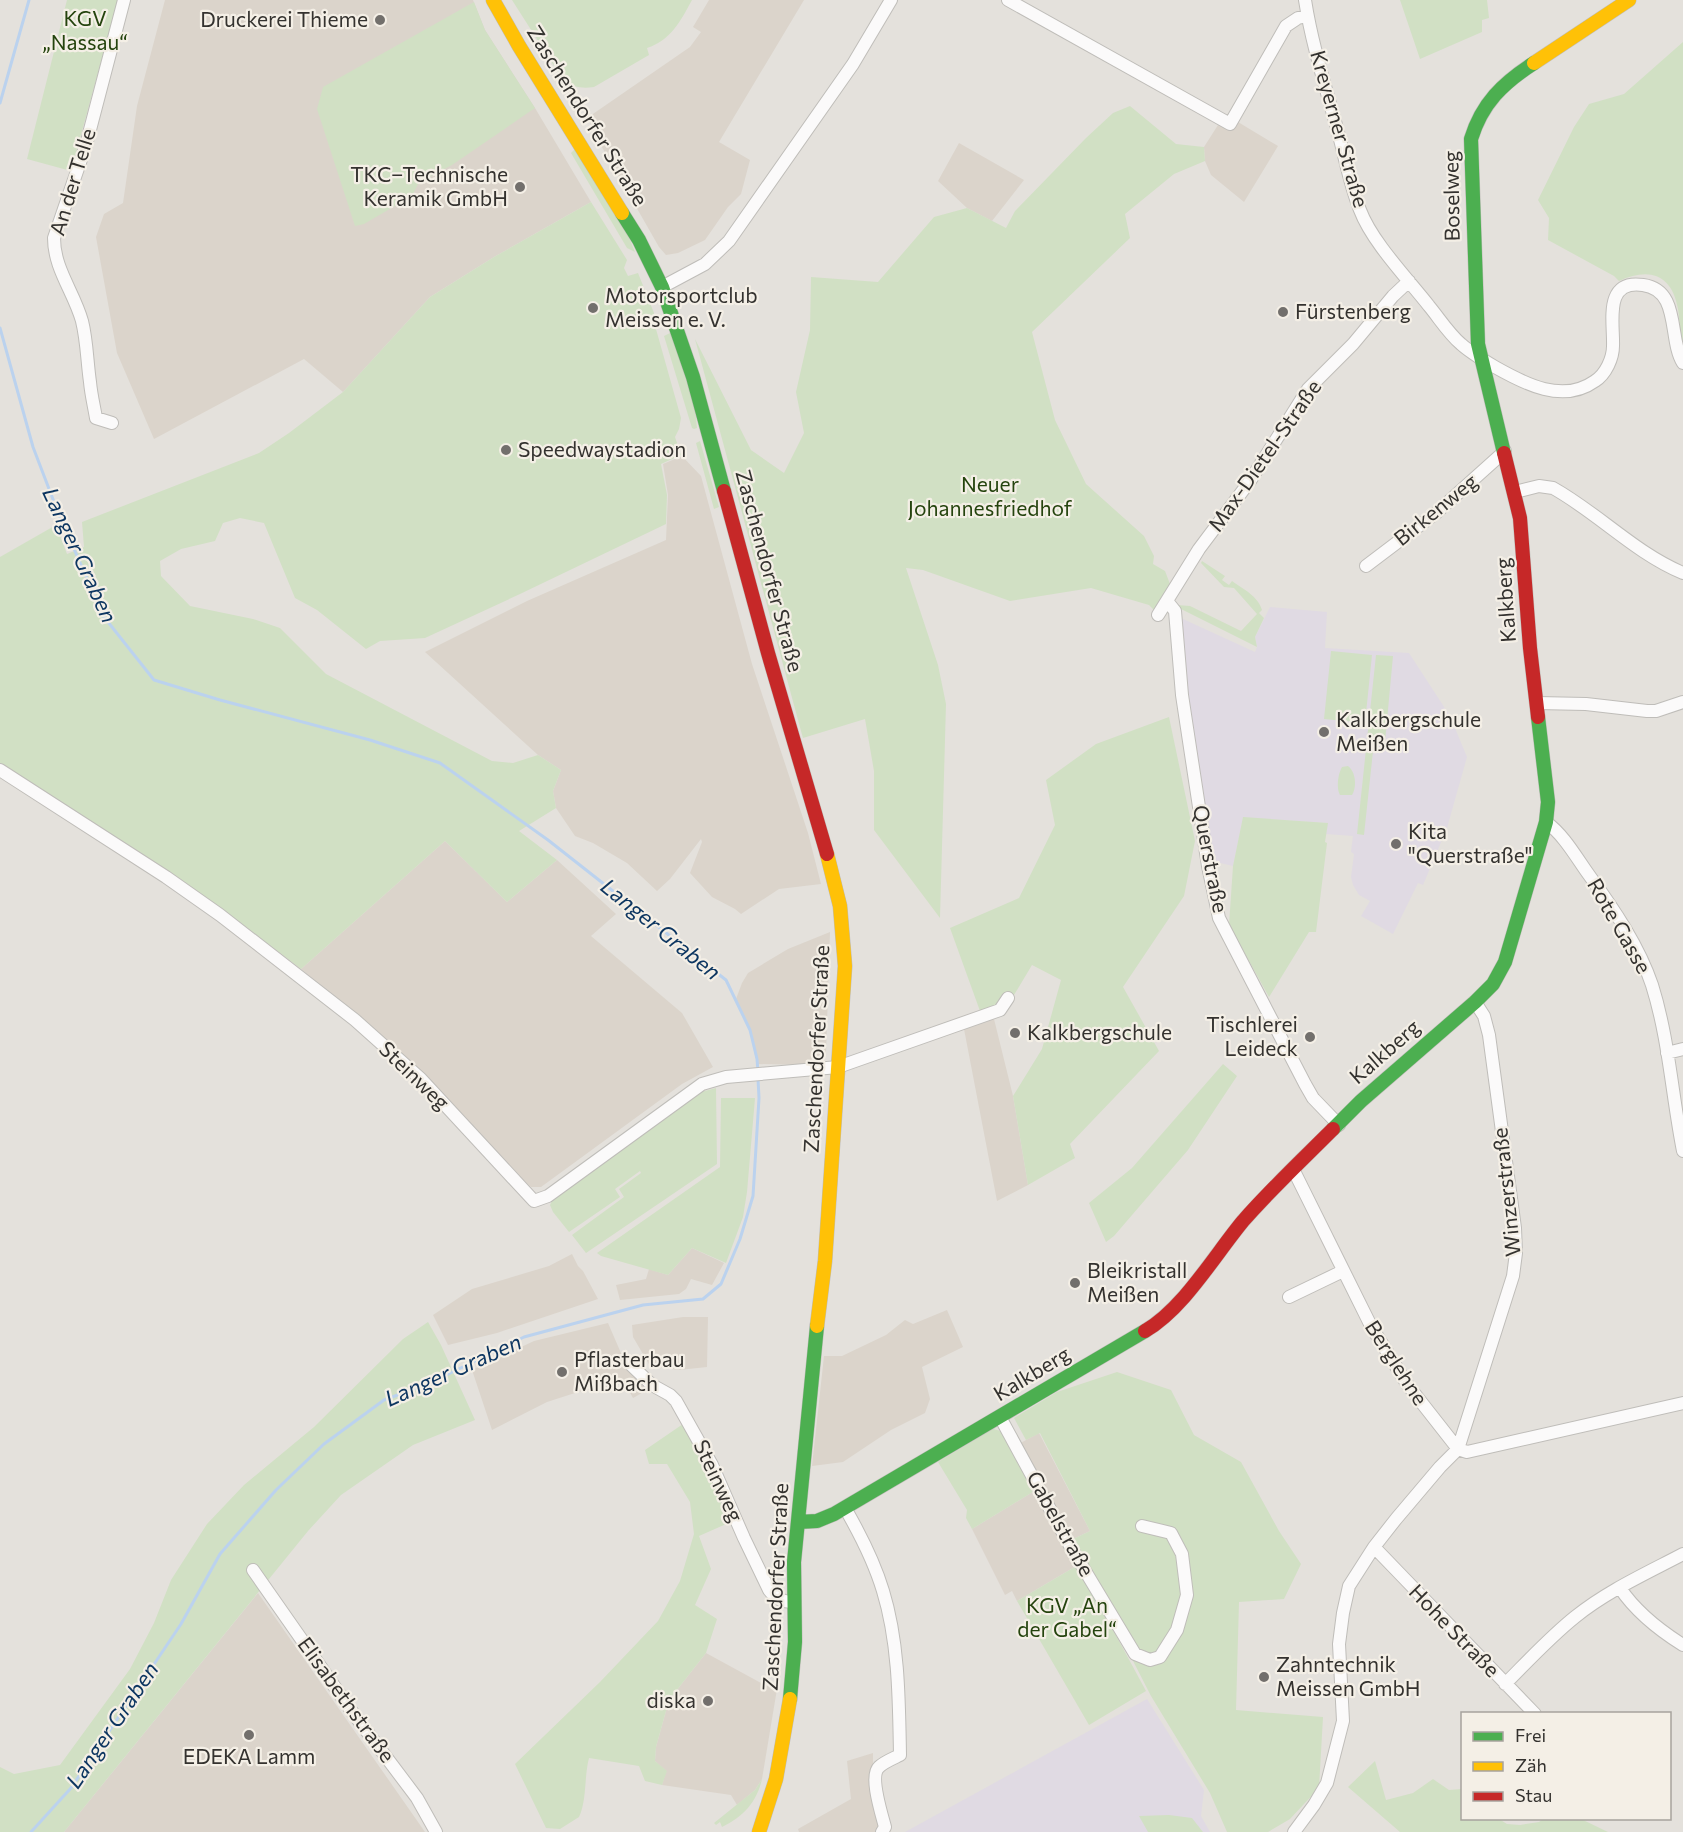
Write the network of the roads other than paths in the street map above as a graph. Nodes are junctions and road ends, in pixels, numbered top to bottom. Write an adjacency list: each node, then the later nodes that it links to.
1 (124, 0): 12 (street, An der Telle)
2 (492, 0): 9 (street, Zaschendorfer Straße)
3 (891, 0): 9 (street)
4 (1008, 0): 7 (street)
5 (1305, 0): 7 (street, Kreyerner Straße)
6 (1629, 0): 10 (street, Boselweg)
7 (1307, 16): 8 (street, Kreyerner Straße)
8 (1409, 281): 10 (street, Kreyerner Straße); 17 (street, Max-Dietel-Straße)
9 (662, 287): 27 (street, Zaschendorfer Straße)
10 (1482, 359): 11 (street, Kreyerner Straße); 13 (street, Kalkberg)
11 (1683, 363)
12 (111, 423)
13 (1505, 452): 14 (street, Kalkberg); 15 (street, Birkenweg)
14 (1515, 492): 16 (street); 20 (street, Kalkberg)
15 (1366, 566)
16 (1683, 573)
17 (1167, 601): 18 (street, Max-Dietel-Straße); 28 (street, Querstraße)
18 (1158, 615)
19 (1683, 702): 20 (street)
20 (1537, 703): 22 (street, Kalkberg)
21 (0, 770): 27 (street, Steinweg)
22 (1546, 822): 24 (street, Kalkberg); 26 (street, Rote Gasse)
23 (1008, 998): 27 (street)
24 (1475, 1002): 28 (street, Kalkberg); 36 (street, Winzerstraße)
25 (1683, 1049): 26 (street)
26 (1667, 1053): 29 (street, Rote Gasse)
27 (838, 1067): 40 (street, Zaschendorfer Straße)
28 (1339, 1125): 30 (street, Kalkberg)
29 (1683, 1151)
30 (1293, 1169): 31 (street, Berglehne); 35 (street, Kalkberg)
31 (1343, 1271): 32 (street); 38 (street, Berglehne)
32 (1289, 1297)
33 (630, 1364): 46 (street, Steinweg)
34 (1683, 1403): 37 (street)
35 (1000, 1417): 39 (street, Kalkberg); 41 (street, Gabelstraße)
36 (1464, 1428): 37 (street); 38 (street, Winzerstraße)
37 (1483, 1448): 38 (street)
38 (1458, 1449): 42 (street)
39 (844, 1508): 40 (street, Kalkberg); 52 (street)
40 (798, 1522): 46 (street, Zaschendorfer Straße)
41 (1142, 1526)
42 (1374, 1548): 48 (street, Hohe Straße); 53 (street)
43 (1683, 1554): 45 (street)
44 (253, 1570): 50 (street, Elisabethstraße)
45 (1620, 1588): 47 (street); 48 (street)
46 (794, 1602): 51 (street, Zaschendorfer Straße)
47 (1683, 1645)
48 (1505, 1684): 49 (street, Hohe Straße)
49 (1534, 1712)
50 (436, 1832)
51 (759, 1832)
52 (882, 1832)
53 (1294, 1832)

